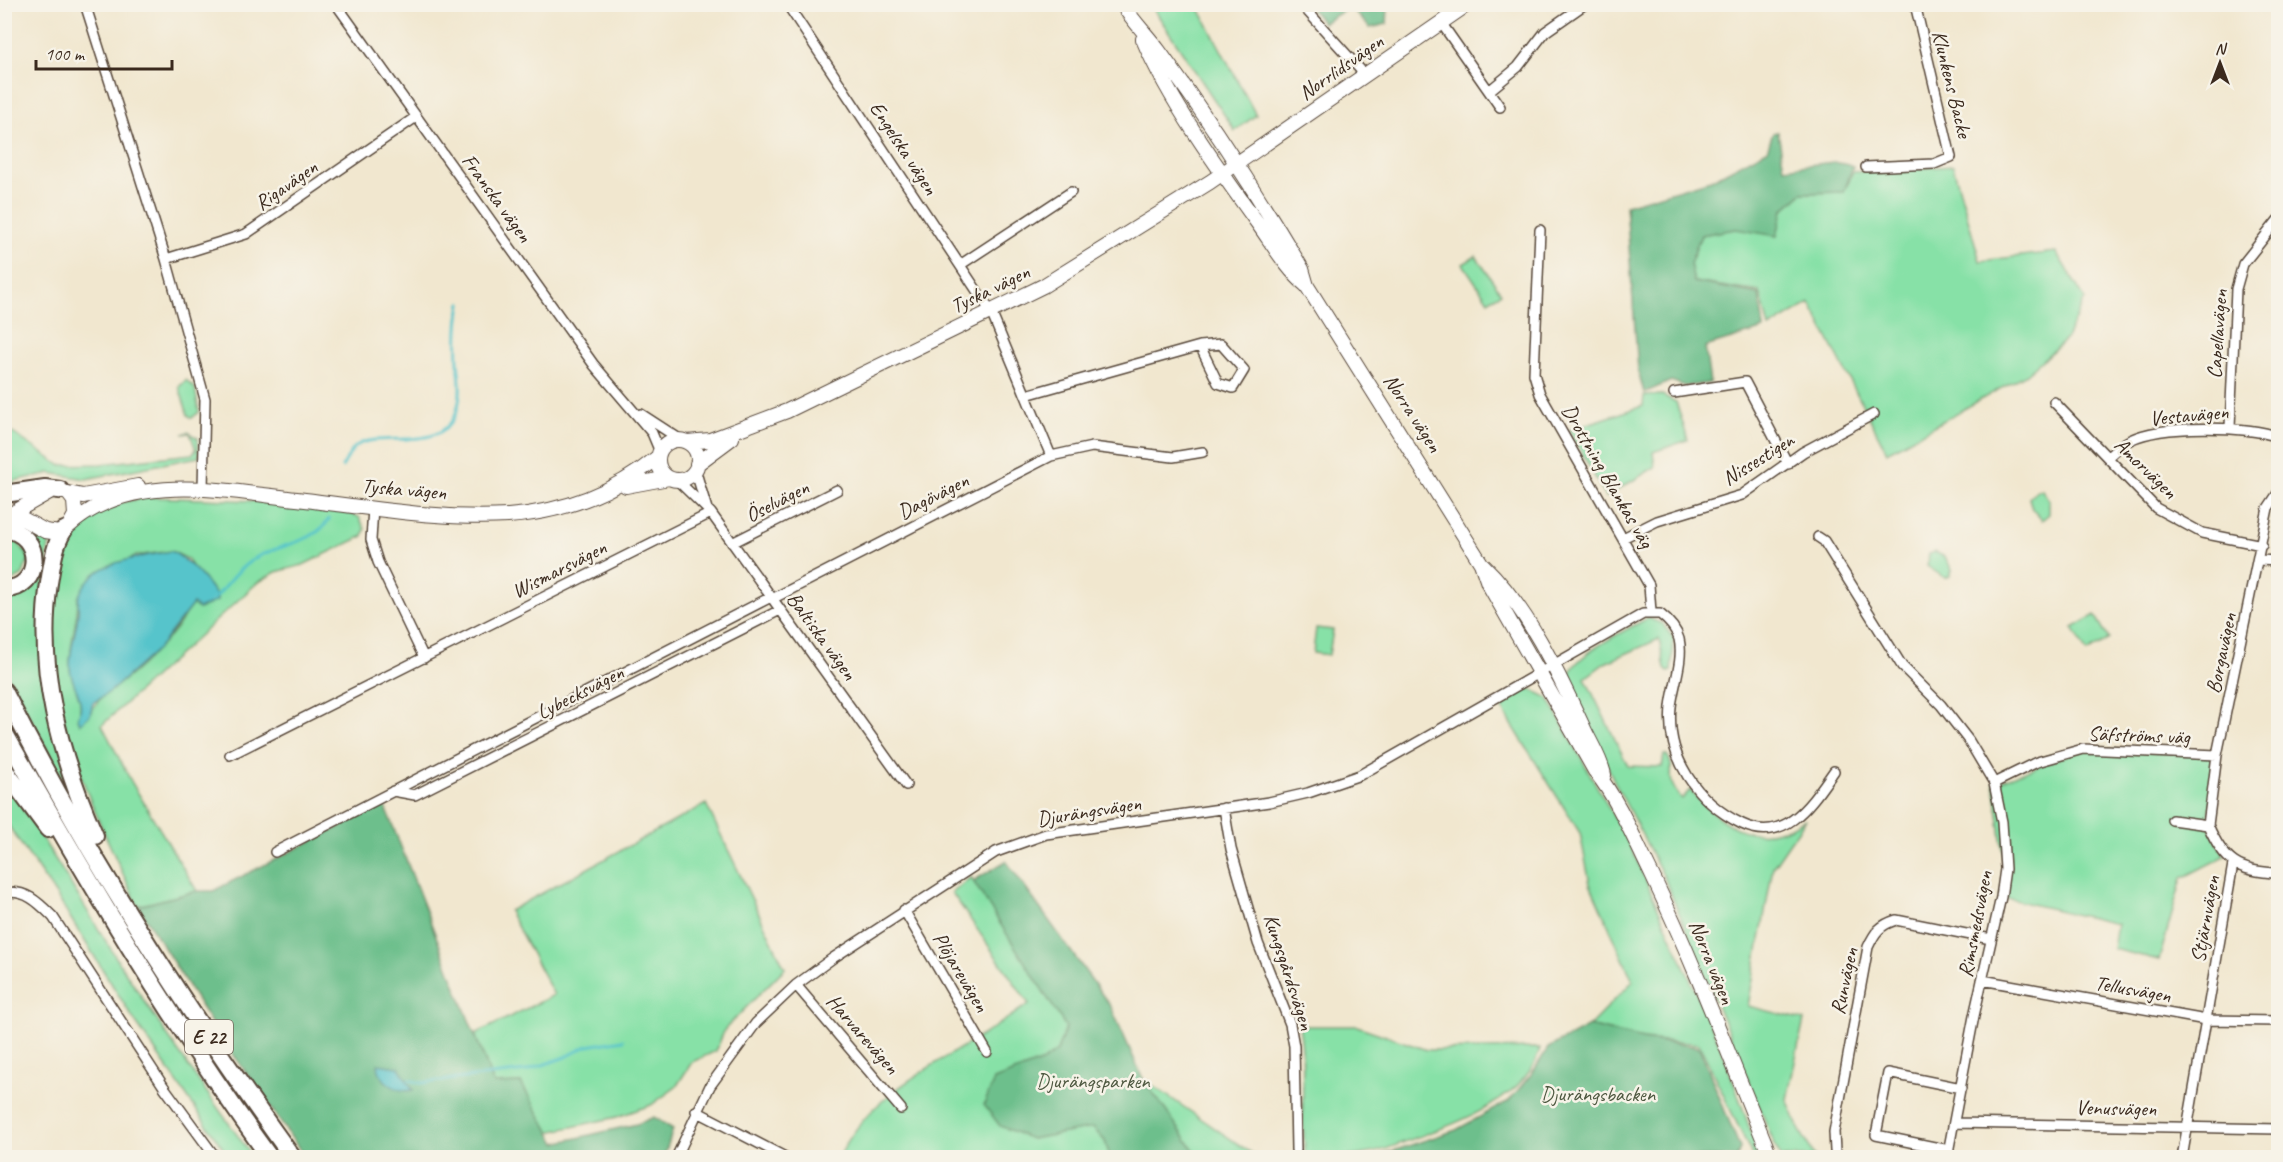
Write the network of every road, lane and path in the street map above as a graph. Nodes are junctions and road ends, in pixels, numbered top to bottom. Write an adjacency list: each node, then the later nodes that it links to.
1 (85, 4): 21 (street)
2 (336, 4): 14 (street, Franska vägen)
3 (787, 4): 22 (street, Engelska vägen)
4 (1122, 4): 10 (main road, Norra vägen)
5 (1301, 4): 11 (street)
6 (1468, 4): 9 (main road, Norrlidsvägen)
7 (1585, 4): 12 (street)
8 (1915, 4): 16 (street, Klunkens Backe)
9 (1442, 24): 11 (main road, Norrlidsvägen); 12 (street)
10 (1138, 29): 15 (main road, Norra vägen); 17 (main road, Norra vägen)
11 (1365, 76): 15 (main road, Norrlidsvägen)
12 (1489, 91): 13 (street)
13 (1500, 107)
14 (416, 117): 21 (street, Rigavägen); 29 (street, Franska vägen)
15 (1237, 165): 17 (main road, Tyska vägen); 23 (main road, Norra vägen)
16 (1866, 167)
17 (1223, 173): 23 (main road, Norra vägen); 24 (main road, Tyska vägen)
18 (1071, 192): 22 (street)
19 (2278, 220): 32 (street, Capellavägen)
20 (1540, 230): 54 (street, Drottning Blankas väg)
21 (166, 259): 42 (street)
22 (960, 265): 24 (street, Engelska vägen)
23 (1307, 286): 59 (main road, Norra vägen)
24 (991, 312): 27 (street); 31 (main road, Tyska vägen)
25 (1200, 346): 25 (street); 27 (street)
26 (1674, 393): 39 (street)
27 (1026, 395): 37 (street)
28 (2054, 402): 38 (street, Amorvägen)
29 (634, 409): 34 (street, Franska vägen); 36 (street, Franska vägen)
30 (1874, 414): 39 (street, Nissestigen)
31 (748, 427): 34 (main road, Tyska vägen); 40 (main road, Tyska vägen)
32 (2230, 427): 33 (street, Vestavägen); 38 (street, Vestavägen)
33 (2278, 437)
34 (684, 441): 36 (main road); 40 (main road)
35 (1203, 452): 37 (street, Dagövägen)
36 (659, 455): 41 (main road); 43 (main road, Tyska vägen)
37 (1051, 456): 61 (street, Dagövägen)
38 (2108, 457): 56 (street, Amorvägen)
39 (1788, 464): 54 (street, Nissestigen)
40 (696, 466): 41 (main road); 49 (street, Baltiska vägen)
41 (672, 479): 43 (main road, Tyska vägen); 49 (street, Baltiska vägen)
42 (197, 489): 45 (main road, Tyska vägen); 48 (main road, Tyska vägen); 51 (main road, Tyska vägen)
43 (609, 490): 48 (main road, Tyska vägen)
44 (837, 490): 55 (street, Öselvägen)
45 (64, 492): 47 (highway); 50 (main road); 51 (main road)
46 (2278, 493): 56 (street, Borgavägen)
47 (4, 494)
48 (373, 508): 64 (street)
49 (709, 511): 55 (street, Baltiska vägen); 64 (street, Wismarsvägen)
50 (4, 520): 51 (main road)
51 (67, 528): 86 (highway)
52 (4, 529): 60 (highway)
53 (1818, 537): 73 (street, Rimsmedsvägen)
54 (1623, 538): 63 (street, Drottning Blankas väg)
55 (732, 543): 61 (street, Baltiska vägen)
56 (2262, 545): 57 (street, Borgavägen)
57 (2259, 560): 58 (street); 70 (street, Borgavägen)
58 (2278, 561)
59 (1481, 563): 65 (main road, Norra vägen); 66 (main road, Norra vägen)
60 (4, 589)
61 (772, 598): 62 (street, Baltiska vägen); 76 (street, Lybecksvägen)
62 (780, 610): 74 (street, Baltiska vägen); 76 (street, Lybecksvägen)
63 (1651, 612): 65 (street); 72 (street)
64 (424, 658): 69 (street, Wismarsvägen)
65 (1552, 664): 66 (street); 75 (main road, Norra vägen)
66 (1539, 672): 75 (main road, Norra vägen); 77 (street, Djurängsvägen)
67 (4, 691): 86 (highway, E 22)
68 (4, 732): 85 (highway, E 22)
69 (230, 755)
70 (2217, 755): 73 (street, Säfströms väg); 79 (street, Borgavägen)
71 (4, 769): 85 (highway)
72 (1834, 771)
73 (1994, 783): 87 (street, Rimsmedsvägen)
74 (906, 785)
75 (1606, 785): 106 (main road, Norra vägen)
76 (393, 791): 80 (street, Lybecksvägen)
77 (1224, 808): 84 (street, Djurängsvägen); 99 (street, Kungsgårdsvägen)
78 (2172, 820): 79 (street)
79 (2208, 825): 81 (street)
80 (275, 852)
81 (2233, 864): 82 (street); 90 (street, Stjärnvägen)
82 (2278, 873)
83 (4, 893): 101 (street)
84 (904, 910): 89 (street, Djurängsvägen); 92 (street, Plöjarevägen)
85 (108, 913): 102 (highway, E 22)
86 (131, 914): 103 (highway, E 22)
87 (1991, 939): 88 (street, Rimsmedsvägen); 107 (street, Runvägen)
88 (1982, 980): 90 (street, Tellusvägen); 93 (street, Rimsmedsvägen)
89 (795, 985): 94 (street, Harvarevägen); 95 (street, Djurängsvägen)
90 (2206, 1020): 91 (street, Tellusvägen); 97 (street, Stjärnvägen)
91 (2278, 1021)
92 (987, 1052)
93 (1961, 1088): 96 (street, Rimsmedsvägen); 100 (street)
94 (902, 1109)
95 (696, 1111): 104 (street, Djurängsvägen); 105 (street)
96 (1954, 1123): 97 (street, Venusvägen); 100 (street, Rimsmedsvägen)
97 (2187, 1128): 98 (street, Venusvägen); 108 (street, Stjärnvägen)
98 (2278, 1129)
99 (1296, 1149)
100 (1948, 1154)
101 (216, 1158)
102 (270, 1158)
103 (293, 1158)
104 (676, 1158)
105 (788, 1158)
106 (1771, 1158)
107 (1840, 1158)
108 (2182, 1158)

